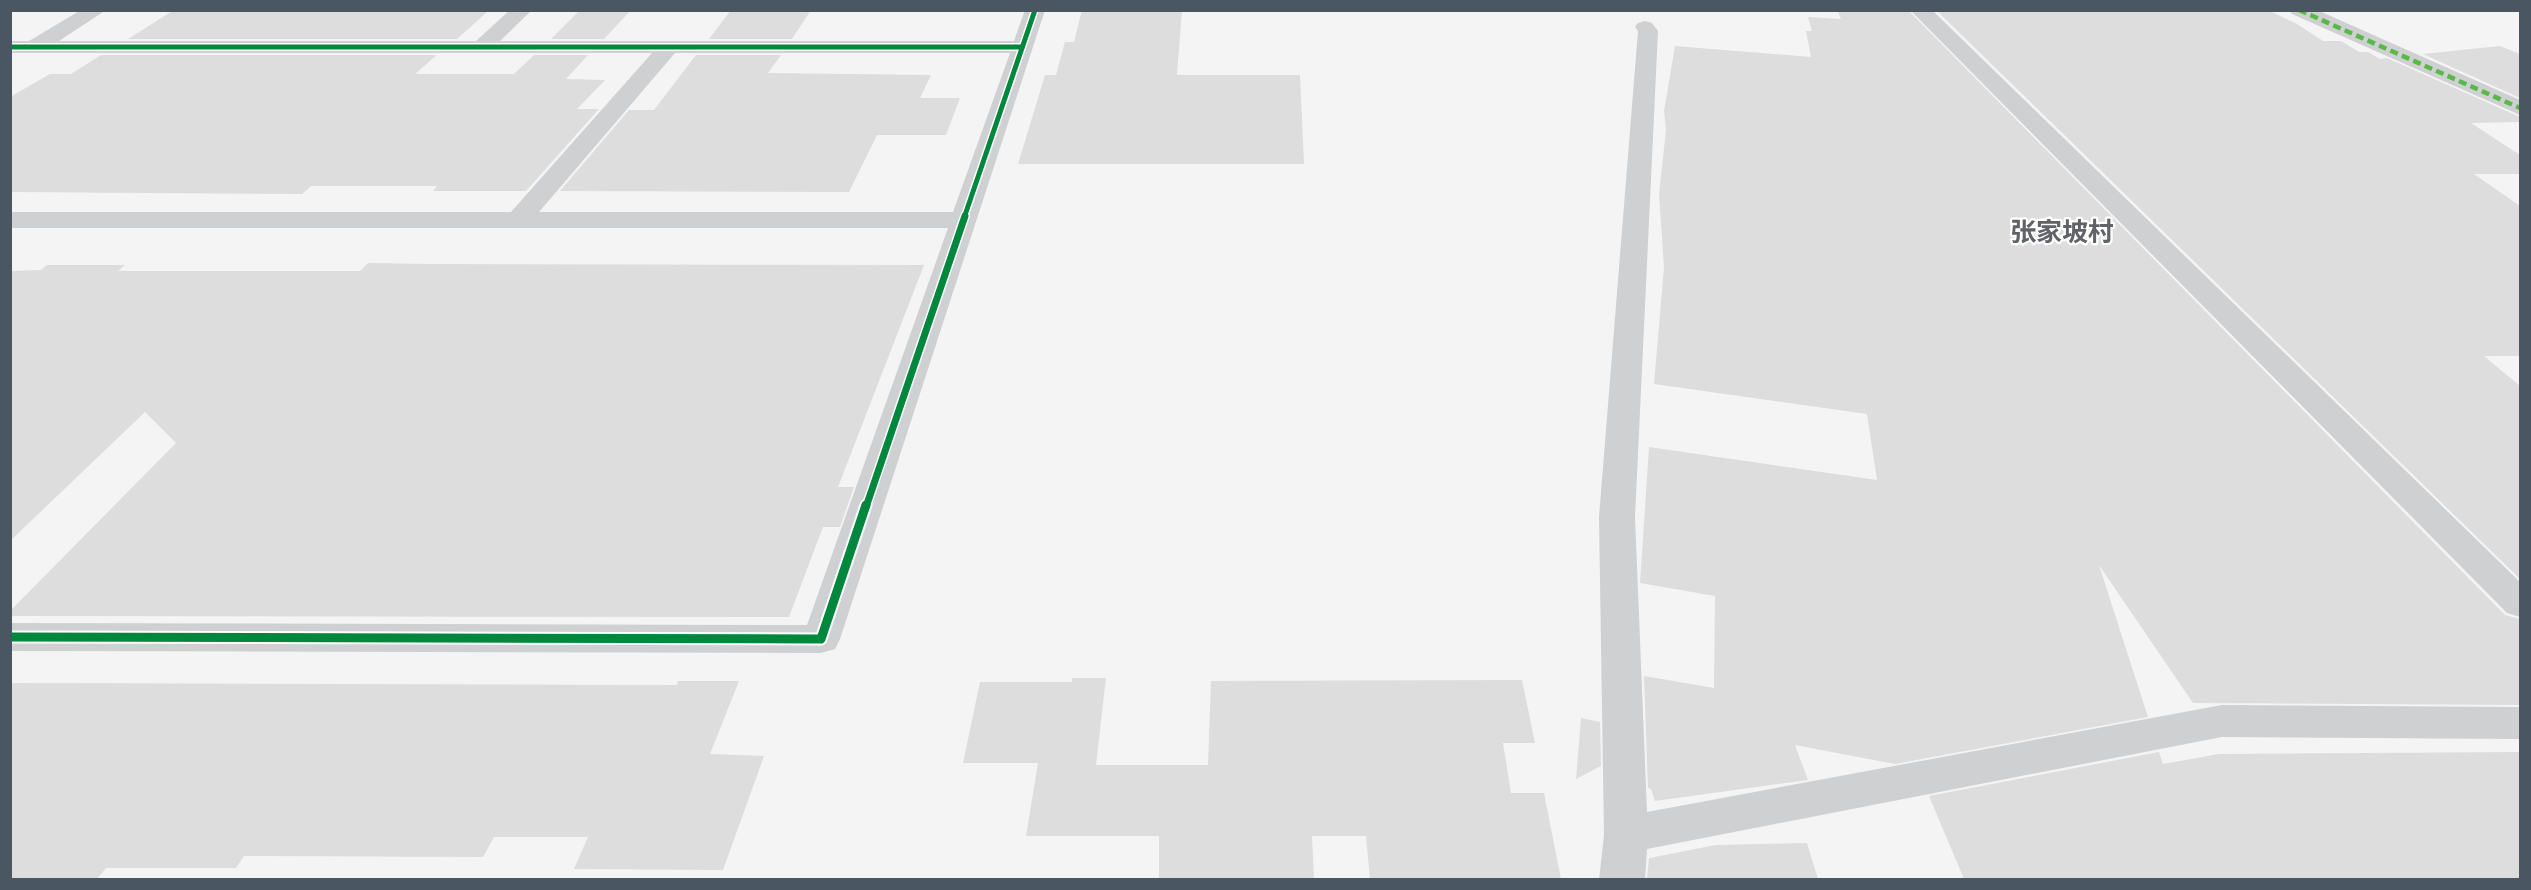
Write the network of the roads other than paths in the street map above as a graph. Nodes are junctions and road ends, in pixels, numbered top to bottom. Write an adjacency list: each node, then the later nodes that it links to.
1 (96, 10): 8 (street)
2 (522, 10): 9 (street)
3 (1035, 10): 11 (street)
4 (1920, 10): 17 (street)
5 (2299, 10): 13 (street)
6 (1645, 27): 20 (street)
7 (10, 47): 8 (street)
8 (33, 47): 9 (street); 12 (street)
9 (481, 47): 10 (street)
10 (669, 47): 11 (street); 15 (street)
11 (1022, 47): 16 (street)
12 (10, 60)
13 (2520, 108)
14 (10, 220): 15 (street)
15 (518, 220): 16 (street)
16 (962, 220): 18 (street)
17 (2520, 604)
18 (10, 637)
19 (2520, 723): 20 (street)
20 (1626, 835): 21 (street)
21 (1622, 879)

